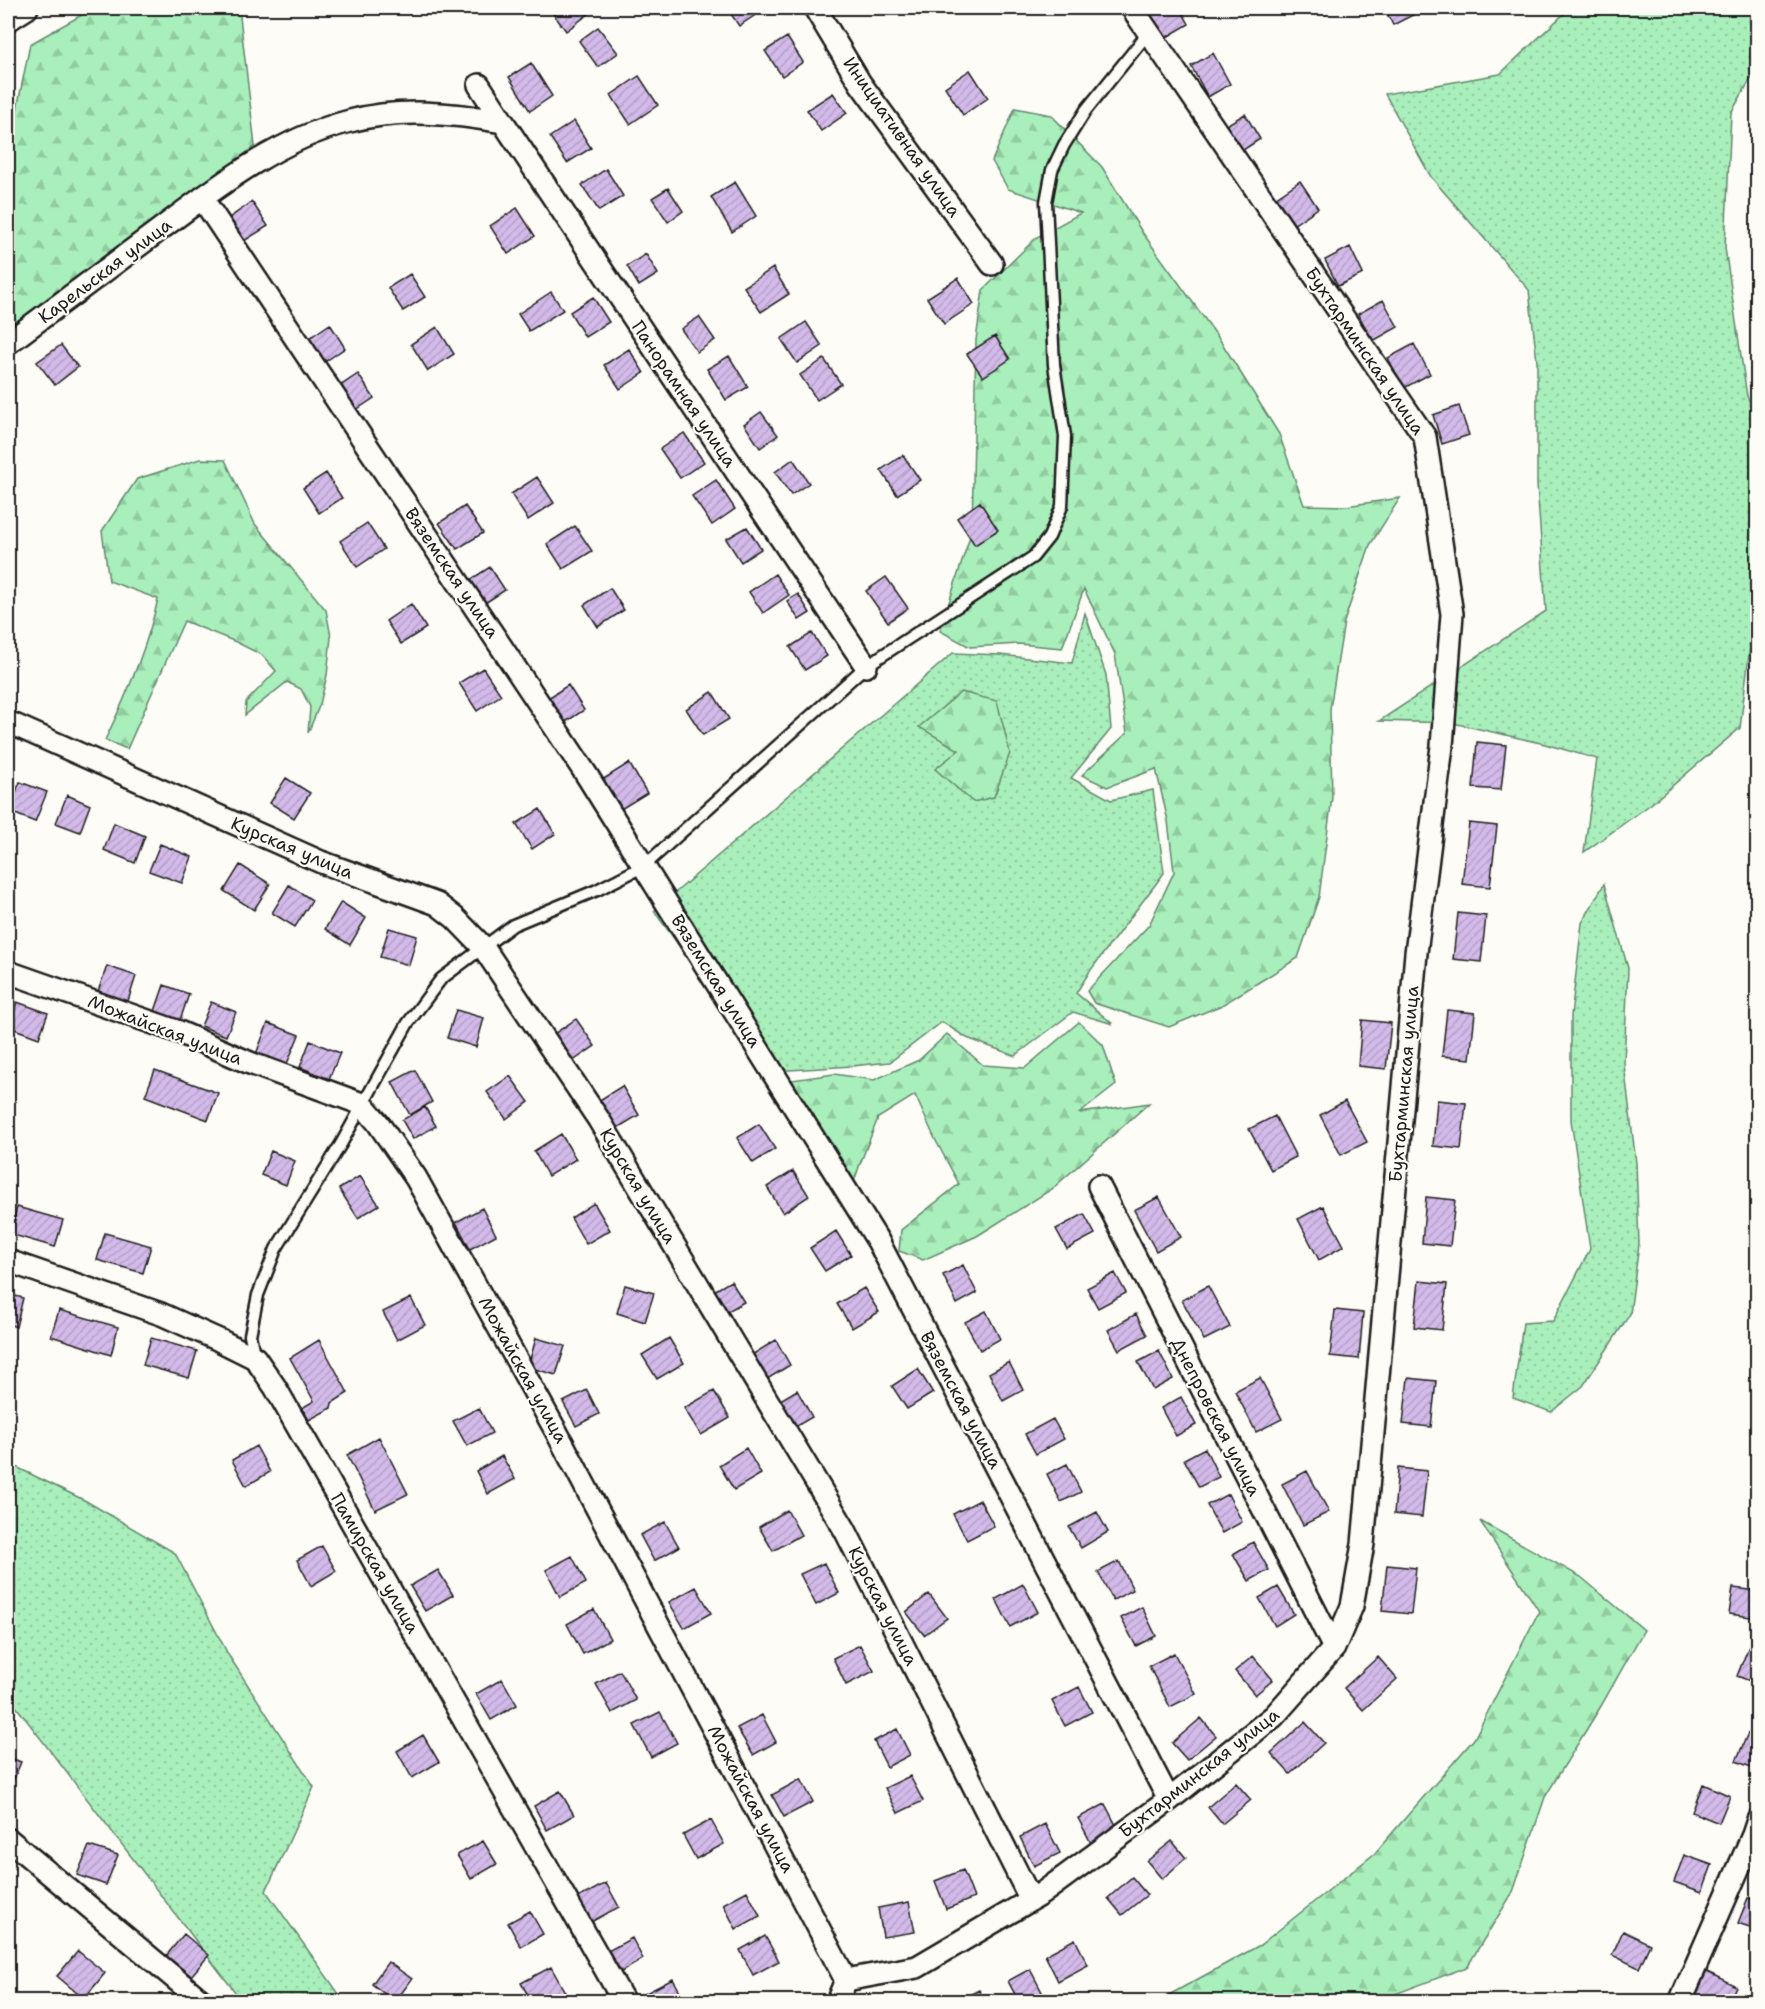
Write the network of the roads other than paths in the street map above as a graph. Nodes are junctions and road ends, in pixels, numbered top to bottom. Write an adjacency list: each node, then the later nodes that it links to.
1 (27, 8): 4 (street)
2 (815, 8): 9 (street, Инициативная улица)
3 (1132, 8): 5 (street, Бухтарминская улица)
4 (8, 20)
5 (1149, 32): 11 (lane); 20 (street, Бухтарминская улица)
6 (479, 85): 7 (street, Панорамная улица)
7 (503, 122): 8 (street); 11 (street, Панорамная улица)
8 (202, 198): 10 (street, Карельская улица); 13 (street, Вяземская улица)
9 (992, 264)
10 (8, 344)
11 (866, 666): 13 (lane)
12 (8, 722): 14 (street, Курская улица)
13 (644, 866): 14 (lane); 21 (street, Вяземская улица)
14 (483, 947): 16 (lane); 24 (street, Курская улица)
15 (8, 972): 16 (street, Можайская улица)
16 (362, 1104): 19 (lane); 25 (street, Можайская улица)
17 (1099, 1186): 20 (street, Днепровская улица)
18 (8, 1261): 19 (street)
19 (255, 1358): 27 (street, Памирская улица)
20 (1334, 1648): 21 (street, Бухтарминская улица)
21 (1169, 1800): 24 (street, Бухтарминская улица)
22 (1758, 1820): 29 (street)
23 (8, 1839): 26 (street)
24 (1031, 1900): 25 (street, Бухтарминская улица)
25 (846, 1980): 28 (street)
26 (203, 2001)
27 (624, 2001)
28 (837, 2001)
29 (1680, 2001)

